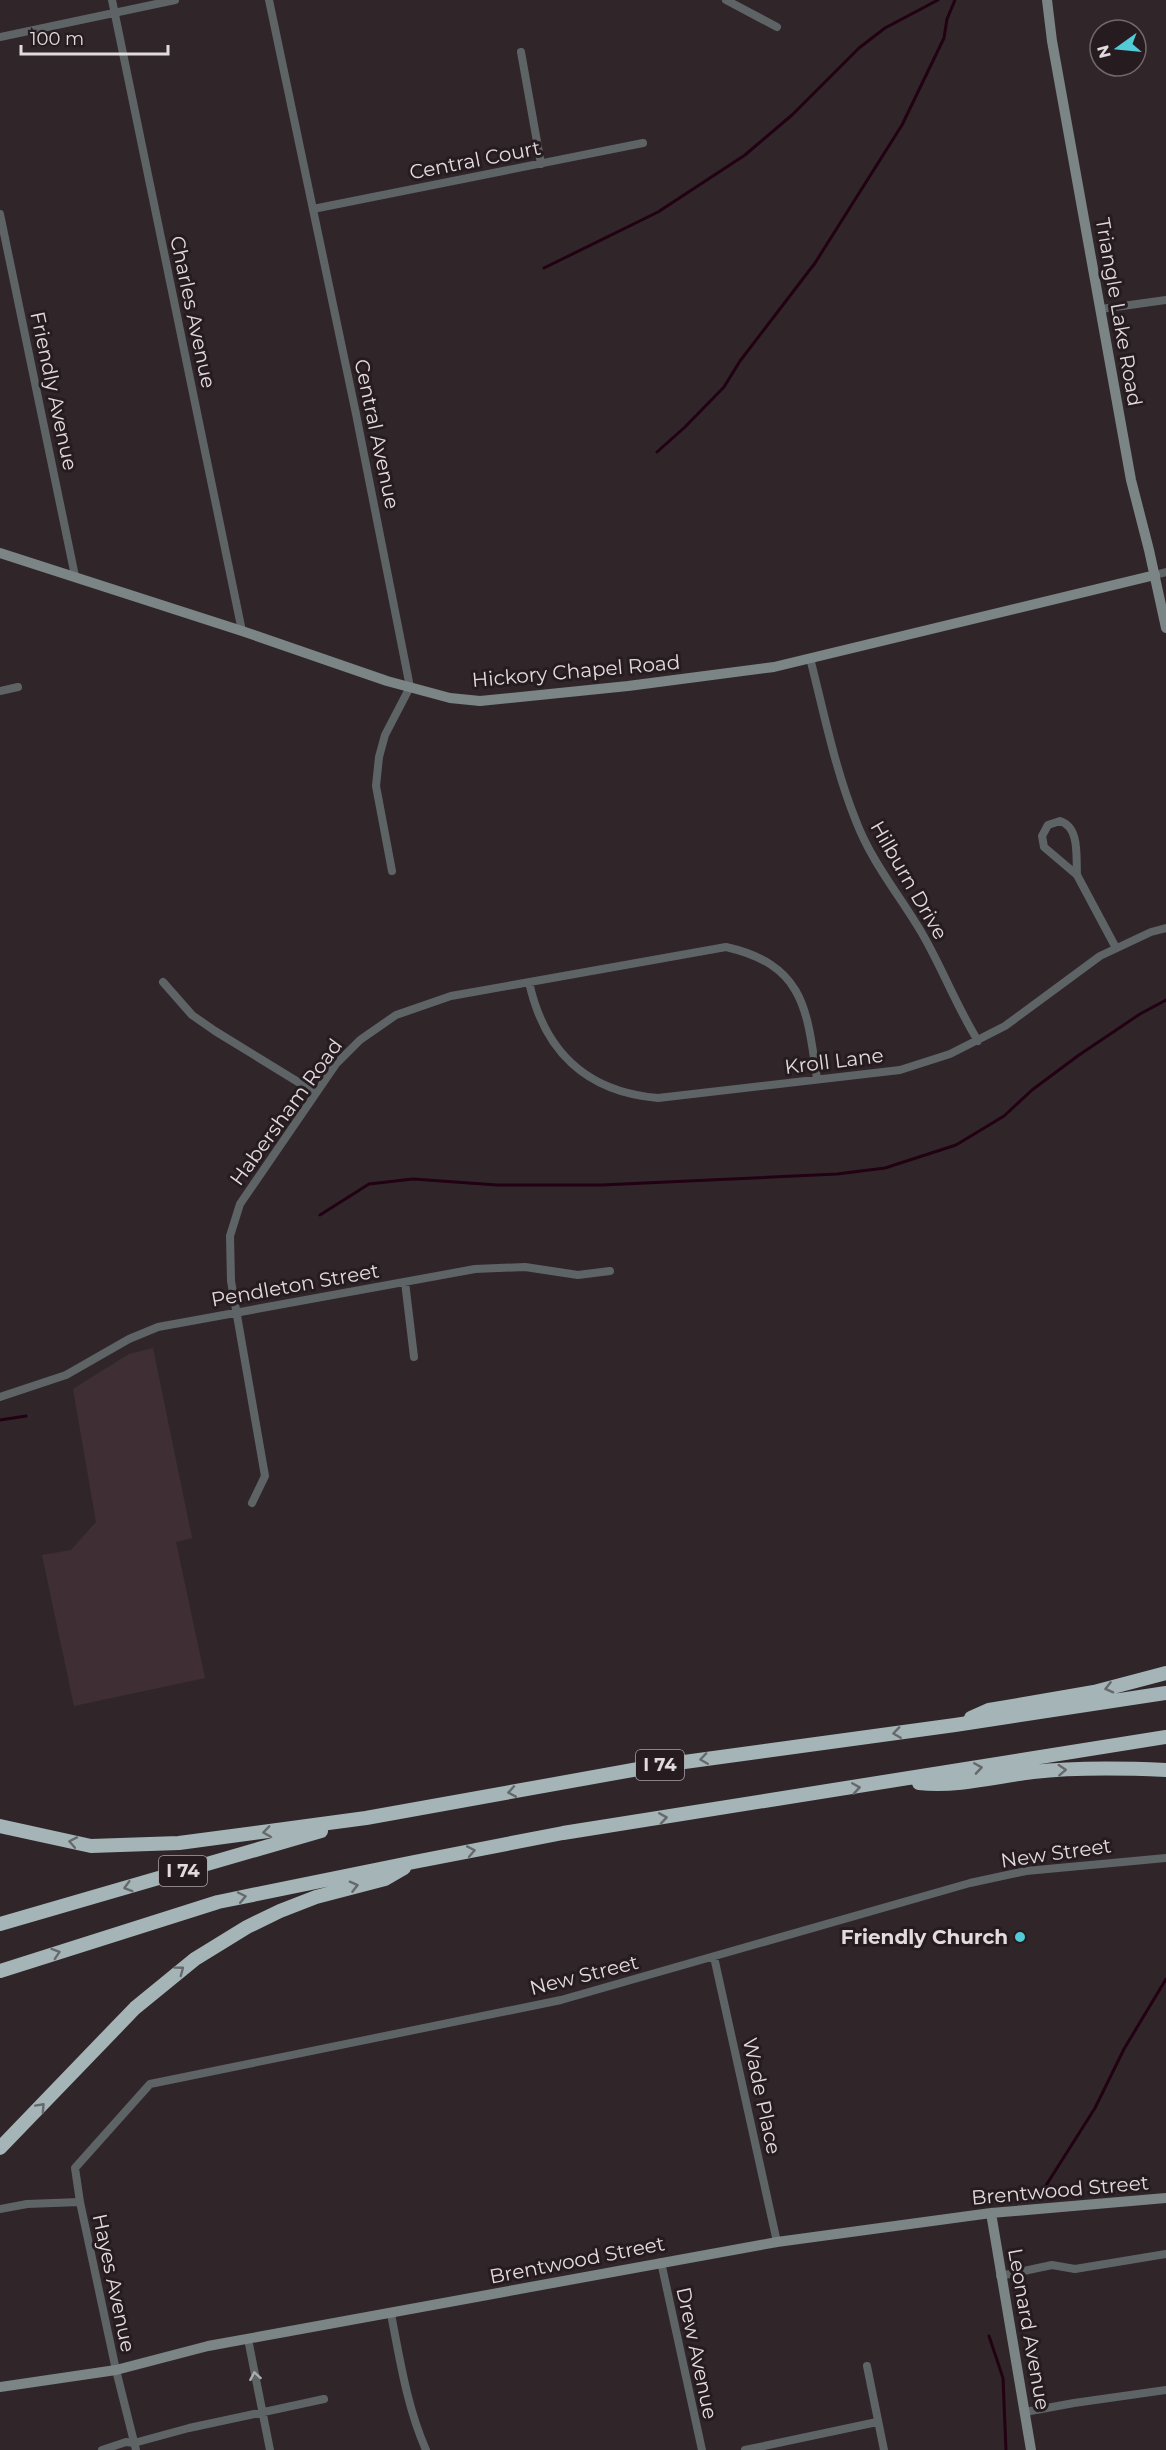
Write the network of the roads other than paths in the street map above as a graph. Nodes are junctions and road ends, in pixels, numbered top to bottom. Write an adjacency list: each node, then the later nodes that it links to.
1 (112, 0): 6 (street, Charles Avenue)
2 (175, 0): 6 (street)
3 (269, 0): 12 (street, Central Avenue)
4 (726, 0): 7 (street)
5 (1047, 0): 15 (street, Triangle Lake Road)
6 (114, 13): 8 (street); 20 (street, Charles Avenue)
7 (777, 27)
8 (0, 37)
9 (521, 52): 11 (street)
10 (643, 143): 11 (street, Central Court)
11 (541, 164): 12 (street, Central Court)
12 (313, 209): 23 (street, Central Avenue)
13 (0, 214): 18 (street, Friendly Avenue)
14 (1166, 300): 15 (street)
15 (1101, 309): 17 (street, Triangle Lake Road)
16 (0, 553): 18 (street, Hickory Chapel Road)
17 (1160, 574): 19 (street, Triangle Lake Road); 21 (street, Hickory Chapel Road)
18 (75, 576): 20 (street, Hickory Chapel Road)
19 (1166, 628)
20 (242, 631): 23 (street, Hickory Chapel Road)
21 (810, 658): 23 (street, Hickory Chapel Road); 31 (street, Hilburn Drive)
22 (18, 687): 24 (street)
23 (410, 687): 25 (street)
24 (0, 691)
25 (392, 871)
26 (1077, 875): 26 (street); 28 (street)
27 (1166, 928): 28 (street, Kroll Lane)
28 (1116, 948): 31 (street, Kroll Lane)
29 (163, 982): 33 (street)
30 (530, 982): 32 (street, Kroll Lane); 32 (street, Habersham Road); 33 (street, Habersham Road)
31 (978, 1041): 32 (street, Kroll Lane)
32 (817, 1079)
33 (316, 1094): 36 (street, Habersham Road)
34 (610, 1271): 35 (street, Pendleton Street)
35 (405, 1282): 36 (street, Pendleton Street); 37 (street)
36 (236, 1311): 38 (street, Pendleton Street); 39 (street, Habersham Road)
37 (414, 1357)
38 (0, 1397)
39 (252, 1503)
40 (1166, 1673): 42 (highway, one-way to 42)
41 (1166, 1693): 42 (highway, I 74)
42 (956, 1725): 46 (highway, I 74, one-way to 46)
43 (1166, 1737): 45 (highway, I 74, one-way to 43)
44 (1166, 1770): 45 (highway, one-way to 44)
45 (899, 1781): 49 (highway, I 74, one-way to 45)
46 (366, 1818): 47 (highway, one-way to 47); 50 (highway, I 74, one-way to 50)
47 (0, 1826)
48 (1166, 1858): 51 (street, New Street)
49 (414, 1862): 52 (highway, I 74, one-way to 49); 53 (highway, one-way to 49)
50 (0, 1924)
51 (714, 1957): 55 (street, New Street); 58 (street, Wade Place)
52 (0, 1971)
53 (0, 2148)
54 (1166, 2198): 57 (street, Brentwood Street)
55 (80, 2202): 56 (street); 65 (street, Hayes Avenue)
56 (0, 2209)
57 (991, 2214): 58 (street, Brentwood Street); 61 (street, Leonard Avenue)
58 (777, 2242): 60 (street, Brentwood Street)
59 (1166, 2254): 61 (street)
60 (661, 2262): 62 (street, Brentwood Street); 76 (street, Drew Avenue)
61 (1000, 2276): 69 (street, Leonard Avenue)
62 (391, 2314): 63 (street, Brentwood Street); 75 (street)
63 (248, 2338): 65 (street, Brentwood Street); 70 (street, one-way to 63)
64 (867, 2366): 71 (street)
65 (116, 2370): 66 (street, Brentwood Street); 72 (street, Hayes Avenue)
66 (0, 2387)
67 (1166, 2390): 69 (street)
68 (324, 2399): 70 (street)
69 (1025, 2412): 79 (street, Leonard Avenue)
70 (262, 2414): 72 (street); 74 (street)
71 (877, 2422): 77 (street); 78 (street)
72 (135, 2447): 73 (street)
73 (102, 2450)
74 (270, 2450)
75 (426, 2450)
76 (702, 2450)
77 (745, 2450)
78 (884, 2450)
79 (1031, 2450)

